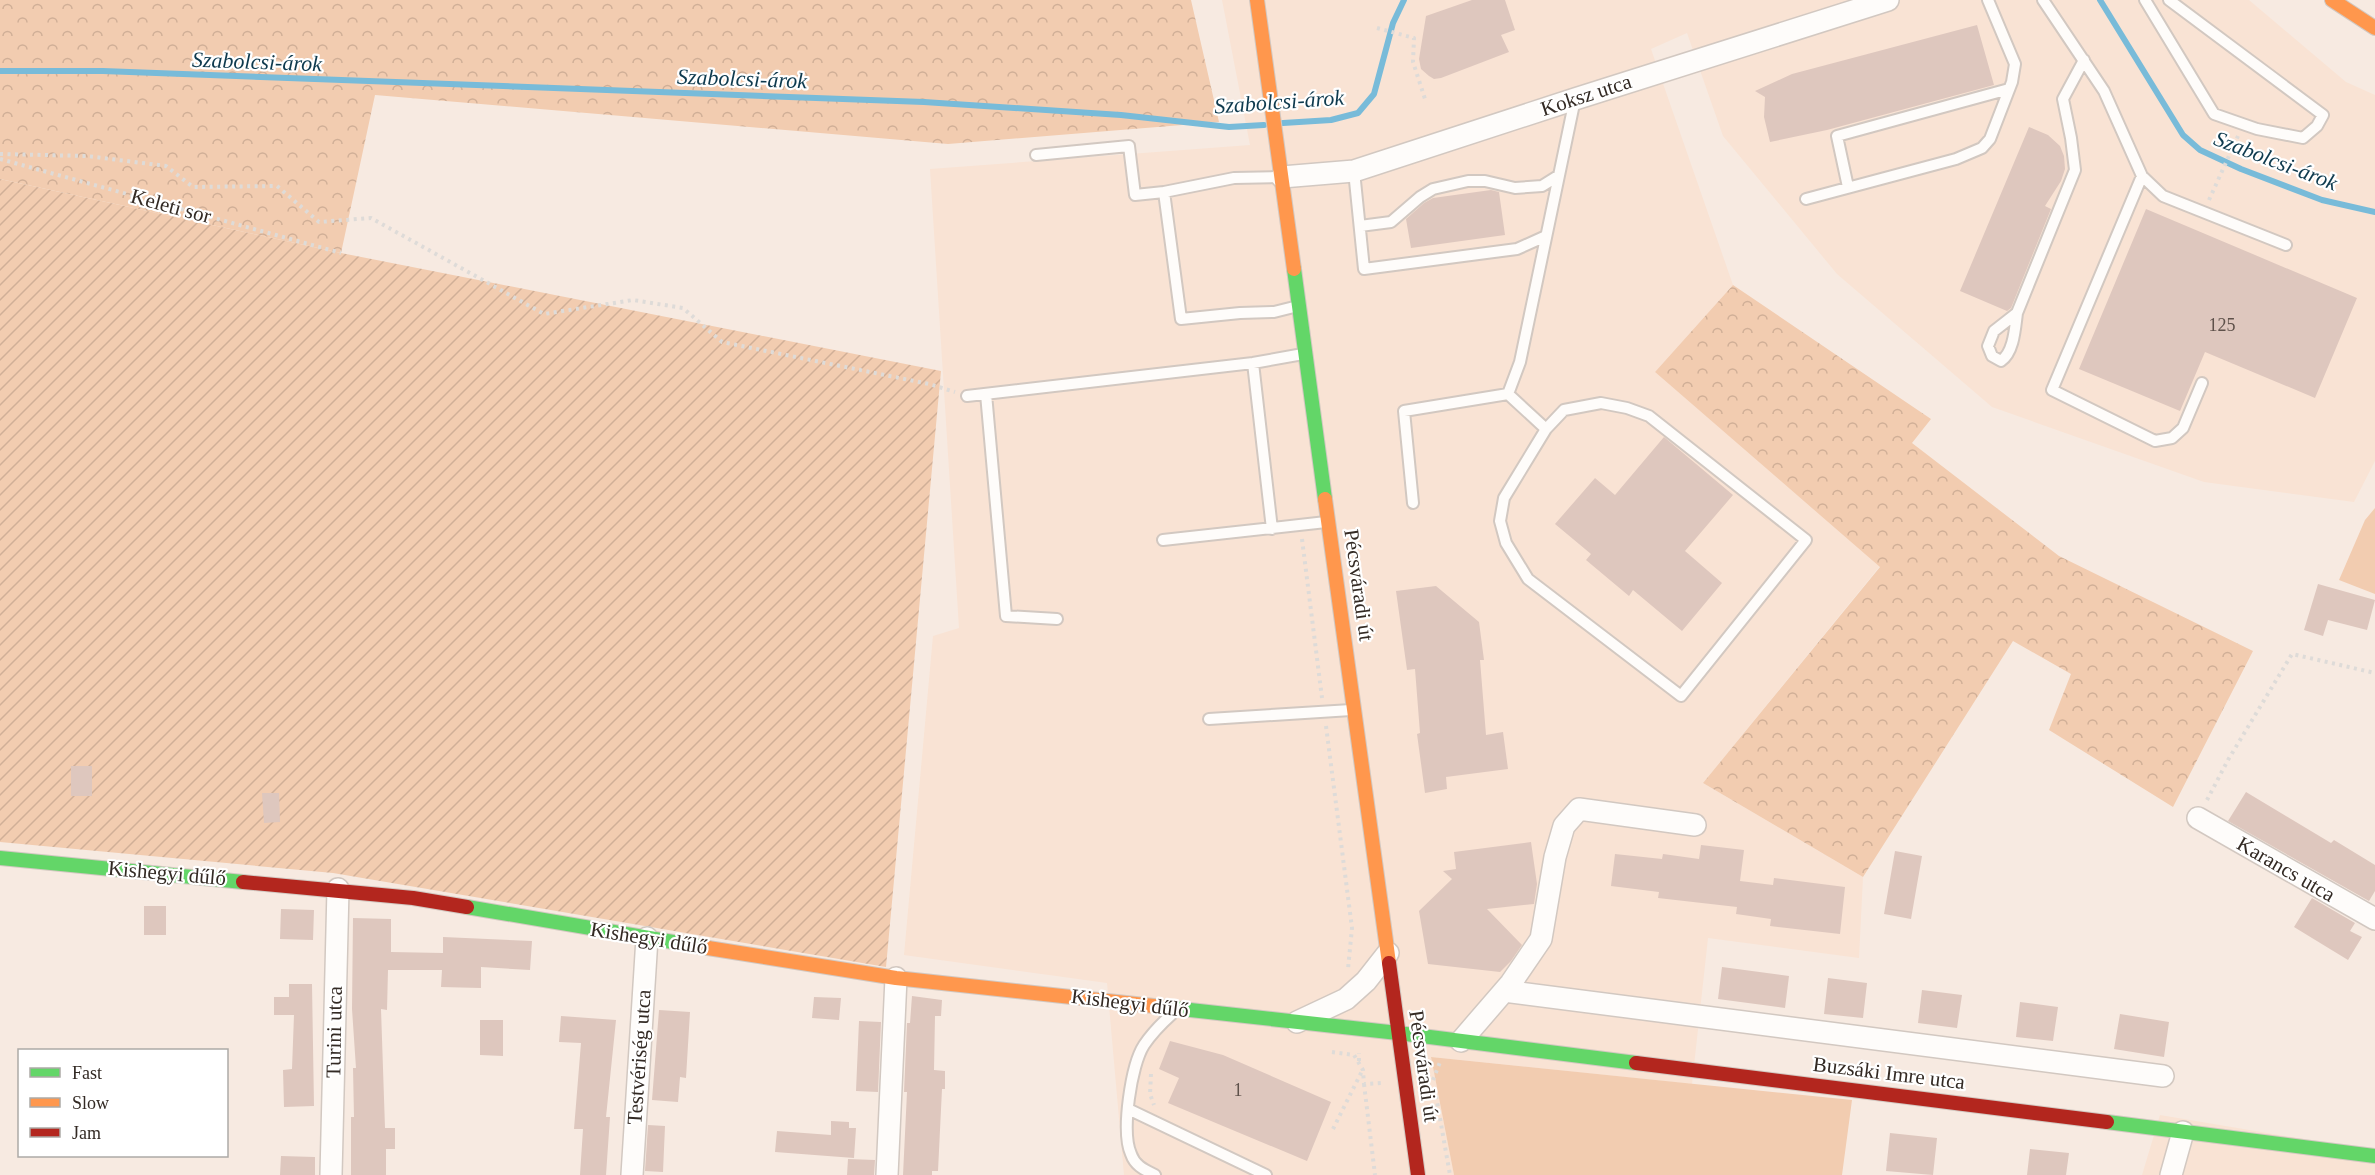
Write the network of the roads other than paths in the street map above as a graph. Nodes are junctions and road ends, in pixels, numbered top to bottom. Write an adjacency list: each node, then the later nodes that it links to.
1 (1257, 0): 16 (street, Pécsváradi út)
2 (1888, 0): 11 (street, Koksz utca)
3 (1988, 0): 10 (lane)
4 (2043, 0): 9 (lane)
5 (2145, 0): 6 (lane)
6 (2169, 0)
7 (2332, 0): 8 (street)
8 (2375, 28)
9 (2084, 60): 15 (lane); 24 (lane)
10 (2009, 89): 17 (lane); 17 (lane)
11 (1575, 99): 13 (street, Koksz utca); 14 (lane)
12 (1036, 156): 18 (lane)
13 (1354, 171): 16 (street, Koksz utca); 20 (lane)
14 (1558, 176): 20 (lane); 21 (lane)
15 (2142, 176): 22 (lane); 27 (lane)
16 (1282, 177): 18 (lane); 23 (street, Pécsváradi út)
17 (1848, 187): 19 (lane)
18 (1164, 192): 23 (lane)
19 (1806, 199)
20 (1360, 226): 21 (lane)
21 (1546, 236): 29 (lane)
22 (2286, 245)
23 (1299, 306): 25 (street, Pécsváradi út)
24 (2017, 313)
25 (1306, 353): 26 (lane); 33 (street, Pécsváradi út)
26 (1253, 363): 28 (lane); 34 (lane)
27 (2202, 383)
28 (986, 394): 30 (lane); 36 (lane)
29 (1508, 394): 31 (lane); 32 (lane)
30 (967, 396)
31 (1546, 429): 31 (lane)
32 (1413, 503)
33 (1329, 522): 34 (lane); 37 (street, Pécsváradi út)
34 (1272, 529): 35 (lane)
35 (1162, 540)
36 (1057, 619)
37 (1354, 710): 38 (lane); 45 (street, Pécsváradi út)
38 (1209, 719)
39 (2198, 818): 43 (street, Karancs utca)
40 (1695, 825): 47 (street)
41 (0, 858): 42 (street, Kishegyi dűlő)
42 (338, 889): 44 (street, Kishegyi dűlő); 56 (street, Turini utca)
43 (2375, 919)
44 (647, 938): 46 (street, Kishegyi dűlő); 57 (street, Testvériség utca)
45 (1388, 953): 49 (street); 50 (street, Pécsváradi út)
46 (896, 978): 48 (street, Kishegyi dűlő); 58 (street)
47 (1504, 991): 51 (street); 52 (street)
48 (1177, 1009): 49 (street, Kishegyi dűlő); 53 (lane)
49 (1297, 1022): 50 (street, Kishegyi dűlő)
50 (1398, 1033): 51 (street, Buzsáki Imre utca); 61 (street, Pécsváradi út)
51 (1451, 1040): 54 (street, Buzsáki Imre utca)
52 (2163, 1076)
53 (1128, 1109): 59 (lane); 60 (lane)
54 (2183, 1132): 55 (street, Buzsáki Imre utca); 62 (street)
55 (2375, 1156)
56 (331, 1175)
57 (632, 1175)
58 (887, 1175)
59 (1155, 1175)
60 (1266, 1175)
61 (1418, 1175)
62 (2171, 1175)

